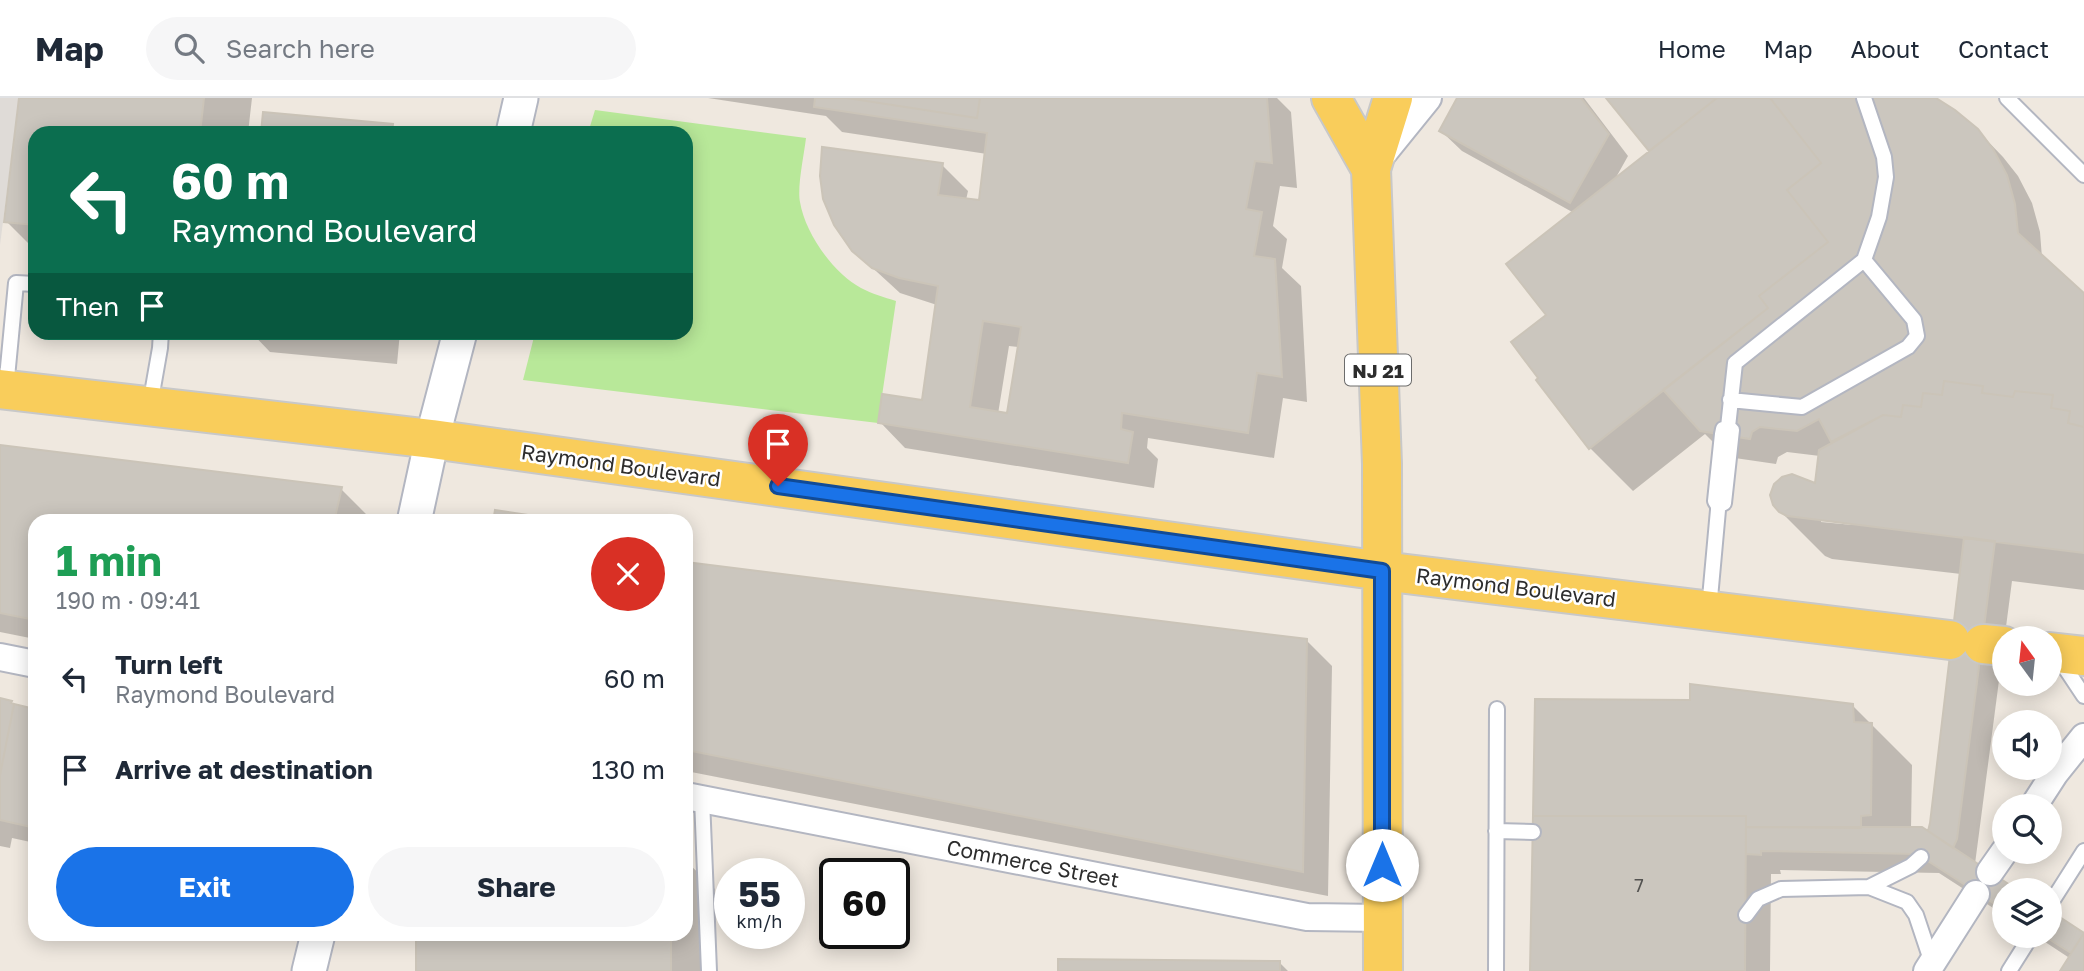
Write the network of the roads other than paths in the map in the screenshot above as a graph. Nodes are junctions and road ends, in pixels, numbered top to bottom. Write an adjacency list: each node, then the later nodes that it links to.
1 (521, 98): 7 (street)
2 (1331, 98): 8 (main road, NJ 21)
3 (1394, 98): 8 (main road, NJ 21)
4 (1428, 98): 8 (street)
5 (1864, 98): 10 (lane)
6 (2007, 98): 9 (lane)
7 (515, 126)
8 (1371, 169): 19 (main road, NJ 21)
9 (2084, 175)
10 (1864, 260): 15 (lane); 15 (lane)
11 (28, 284): 14 (lane)
12 (160, 340): 16 (lane)
13 (458, 340): 17 (street)
14 (3, 389): 16 (main road, Raymond Boulevard)
15 (1730, 400): 20 (lane)
16 (150, 406): 17 (main road, Raymond Boulevard)
17 (432, 439): 18 (street); 19 (main road, Raymond Boulevard)
18 (416, 514)
19 (1382, 571): 20 (main road, Raymond Boulevard); 38 (main road, NJ 21)
20 (1709, 610): 21 (main road, Raymond Boulevard)
21 (1979, 643)
22 (2063, 654): 25 (lane)
23 (0, 657): 24 (street)
24 (28, 663)
25 (2084, 696)
26 (1497, 709): 30 (lane)
27 (2084, 737): 28 (street)
28 (2041, 794)
29 (694, 797): 38 (street, Commerce Street); 43 (lane)
30 (1496, 831): 31 (lane); 45 (lane)
31 (1533, 832)
32 (2084, 851): 35 (lane)
33 (1922, 857): 36 (lane)
34 (1990, 873): 41 (street)
35 (2062, 886)
36 (1869, 887): 37 (lane); 41 (lane)
37 (1745, 915)
38 (1382, 918): 44 (main road, NJ 21)
39 (316, 941): 42 (street)
40 (2023, 948): 46 (lane)
41 (1930, 967)
42 (309, 971)
43 (709, 971)
44 (1383, 971)
45 (1496, 971)
46 (2009, 971)

